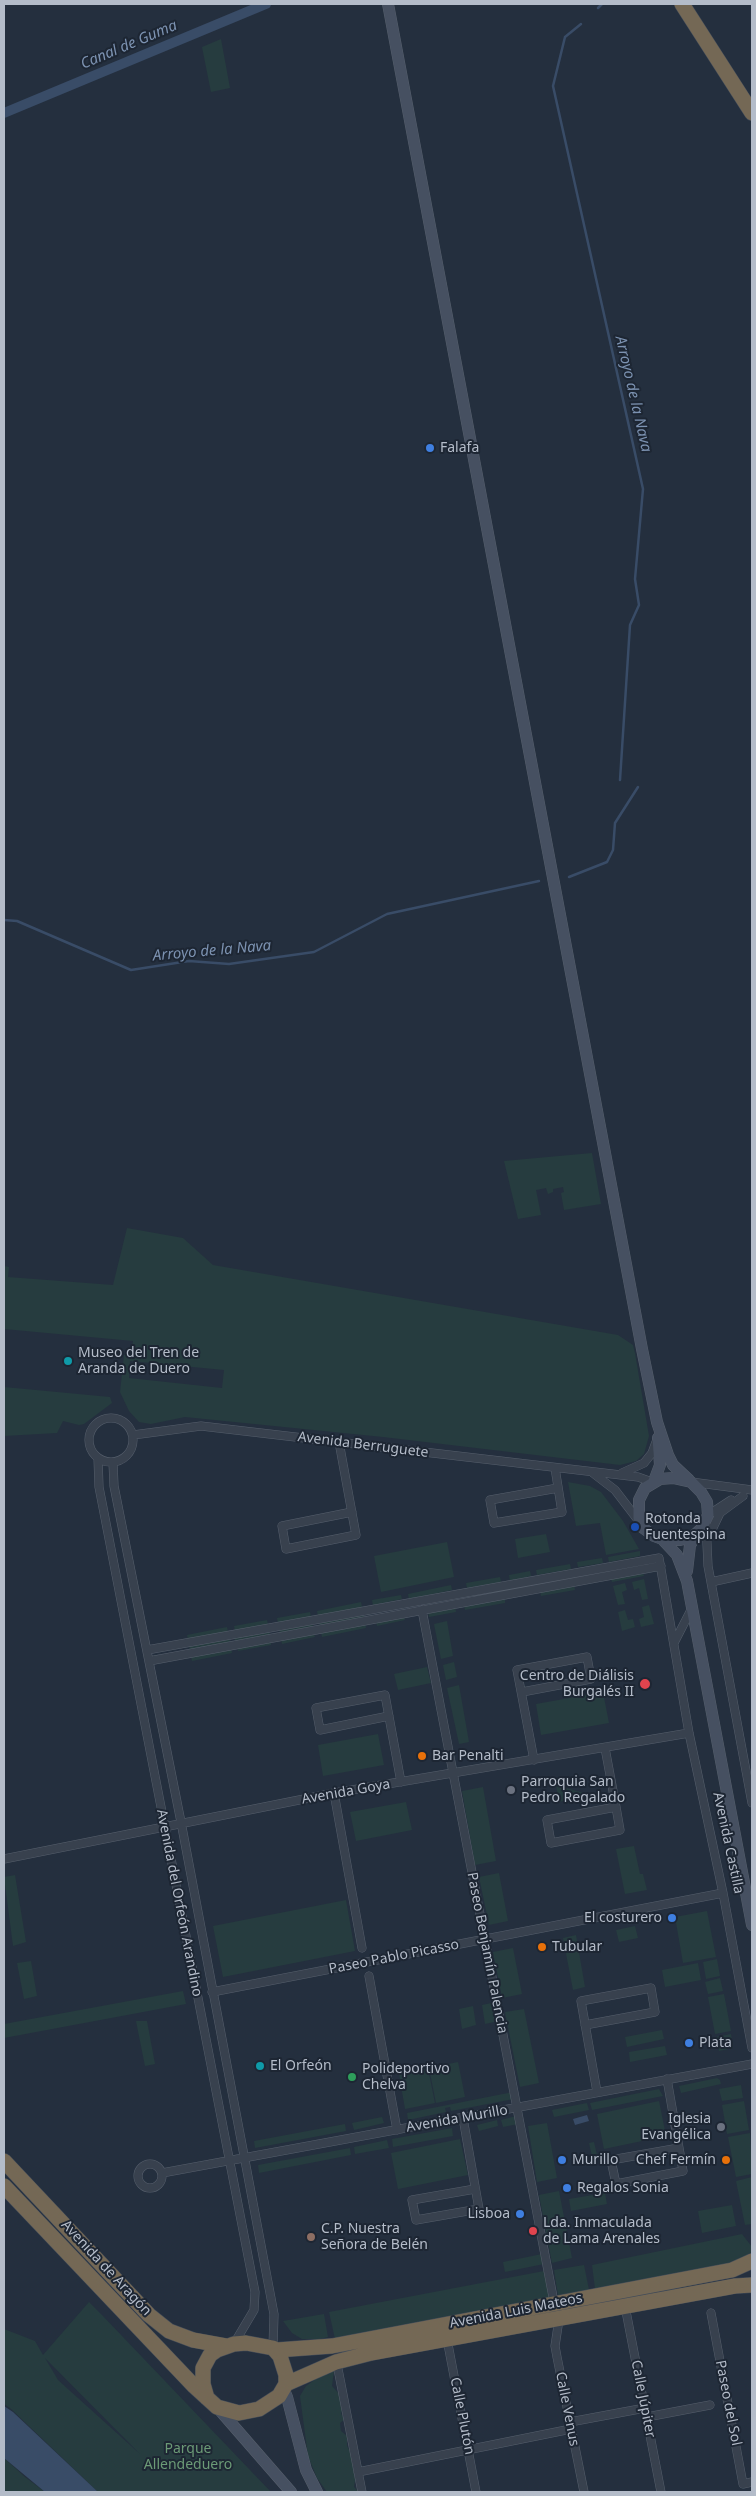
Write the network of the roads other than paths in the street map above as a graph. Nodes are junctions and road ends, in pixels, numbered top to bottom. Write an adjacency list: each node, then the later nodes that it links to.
1 (388, 4): 4 (street)
2 (682, 4): 3 (highway)
3 (752, 113)
4 (658, 1426): 11 (street); 12 (street); 13 (street)
5 (133, 1435): 6 (street, Avenida Berruguete); 7 (street); 8 (street)
6 (339, 1442): 9 (street, Avenida Berruguete); 17 (street)
7 (98, 1458): 8 (street); 52 (street, Avenida del Orfeón Arandino)
8 (113, 1462): 38 (street, Avenida del Orfeón Arandino)
9 (555, 1468): 10 (street, Avenida Berruguete); 14 (street)
10 (594, 1473): 11 (street, Avenida Berruguete); 19 (street)
11 (613, 1474): 13 (street, Avenida Berruguete)
12 (690, 1481): 13 (street); 15 (street); 18 (street)
13 (653, 1482): 19 (street)
14 (558, 1488): 14 (street)
15 (752, 1491): 16 (street)
16 (743, 1496): 18 (street); 22 (street)
17 (352, 1512): 17 (street)
18 (707, 1519): 20 (street); 22 (street)
19 (641, 1523): 21 (street)
20 (696, 1534): 21 (street); 24 (street, Avenida Castilla)
21 (662, 1539): 24 (street, Avenida Castilla)
22 (707, 1543): 25 (street)
23 (752, 1573): 25 (street)
24 (687, 1581): 27 (street, Avenida Castilla)
25 (711, 1582): 49 (street)
26 (416, 1608): 28 (street); 29 (street); 36 (street, Avenida Castilla); 46 (street, Paseo Benjamín Palencia)
27 (692, 1608): 36 (street); 55 (street, Avenida Castilla)
28 (368, 1611): 29 (street); 30 (street)
29 (370, 1619): 32 (street)
30 (315, 1620): 31 (street); 32 (street)
31 (274, 1628): 33 (street); 34 (street)
32 (317, 1629): 34 (street)
33 (232, 1635): 35 (street); 37 (street)
34 (276, 1637): 37 (street)
35 (183, 1644): 38 (street); 39 (street)
36 (674, 1644): 43 (street, Avenida Castilla)
37 (233, 1645): 39 (street)
38 (147, 1650): 40 (street, Avenida del Orfeón Arandino)
39 (185, 1654): 40 (street)
40 (149, 1661): 51 (street, Avenida del Orfeón Arandino)
41 (522, 1692): 41 (street); 45 (street)
42 (389, 1716): 42 (street); 47 (street)
43 (689, 1733): 44 (street, Avenida Goya); 54 (street, Avenida Castilla)
44 (605, 1748): 45 (street, Avenida Goya); 50 (street)
45 (534, 1760): 46 (street, Avenida Goya)
46 (453, 1774): 47 (street, Avenida Goya); 56 (street, Paseo Benjamín Palencia)
47 (401, 1782): 48 (street, Avenida Goya)
48 (334, 1793): 51 (street, Avenida Goya); 57 (street)
49 (752, 1803)
50 (616, 1807): 50 (street)
51 (181, 1822): 52 (street, Avenida Goya); 59 (street, Avenida del Orfeón Arandino)
52 (164, 1826): 53 (street, Avenida Goya); 71 (street, Avenida del Orfeón Arandino)
53 (4, 1859)
54 (723, 1893): 56 (street, Paseo Pablo Picasso); 61 (street, Avenida Castilla)
55 (752, 1925)
56 (485, 1940): 59 (street, Paseo Pablo Picasso); 65 (street, Paseo Benjamín Palencia)
57 (362, 1948)
58 (369, 1976): 67 (street)
59 (212, 1992): 69 (street, Avenida del Orfeón Arandino)
60 (585, 2025): 60 (street); 64 (street)
61 (752, 2048)
62 (752, 2064): 63 (street, Avenida Murillo)
63 (667, 2079): 64 (street, Avenida Murillo); 68 (street)
64 (597, 2092): 65 (street, Avenida Murillo)
65 (517, 2108): 66 (street, Avenida Murillo); 77 (street, Paseo Benjamín Palencia)
66 (463, 2118): 67 (street, Avenida Murillo); 74 (street)
67 (397, 2130): 69 (street, Avenida Murillo)
68 (679, 2148): 68 (street)
69 (244, 2159): 71 (street, Avenida Murillo); 83 (street, Avenida del Orfeón Arandino)
70 (4, 2161): 82 (highway, Avenida de Aragón)
71 (228, 2162): 72 (street, Avenida Murillo); 82 (street, Avenida del Orfeón Arandino)
72 (162, 2174)
73 (4, 2186): 86 (highway, Avenida de Aragón)
74 (475, 2189): 74 (street)
75 (752, 2261): 83 (highway, Avenida Luis Mateos)
76 (752, 2285): 78 (highway, Avenida Luis Mateos)
77 (554, 2296)
78 (625, 2306): 81 (highway, Avenida Luis Mateos); 88 (street, Calle Júpiter)
79 (711, 2313): 94 (street, Paseo del Sol)
80 (558, 2326): 91 (street, Calle Venus)
81 (447, 2339): 85 (highway, Avenida Luis Mateos); 92 (street, Calle Plutón)
82 (230, 2345): 83 (highway); 86 (highway)
83 (275, 2349): 85 (highway)
84 (338, 2369): 93 (street)
85 (289, 2384): 86 (highway); 90 (street); 90 (street)
86 (212, 2402): 95 (street)
87 (710, 2405): 89 (street)
88 (645, 2408): 89 (street, Calle Júpiter); 91 (street)
89 (647, 2417): 100 (street, Calle Júpiter)
90 (293, 2419): 96 (street)
91 (570, 2426): 92 (street); 99 (street, Calle Venus)
92 (468, 2450): 93 (street); 98 (street, Calle Plutón)
93 (358, 2472): 97 (street)
94 (752, 2482)
95 (291, 2492)
96 (318, 2492)
97 (362, 2492)
98 (476, 2492)
99 (584, 2492)
100 (661, 2492)

